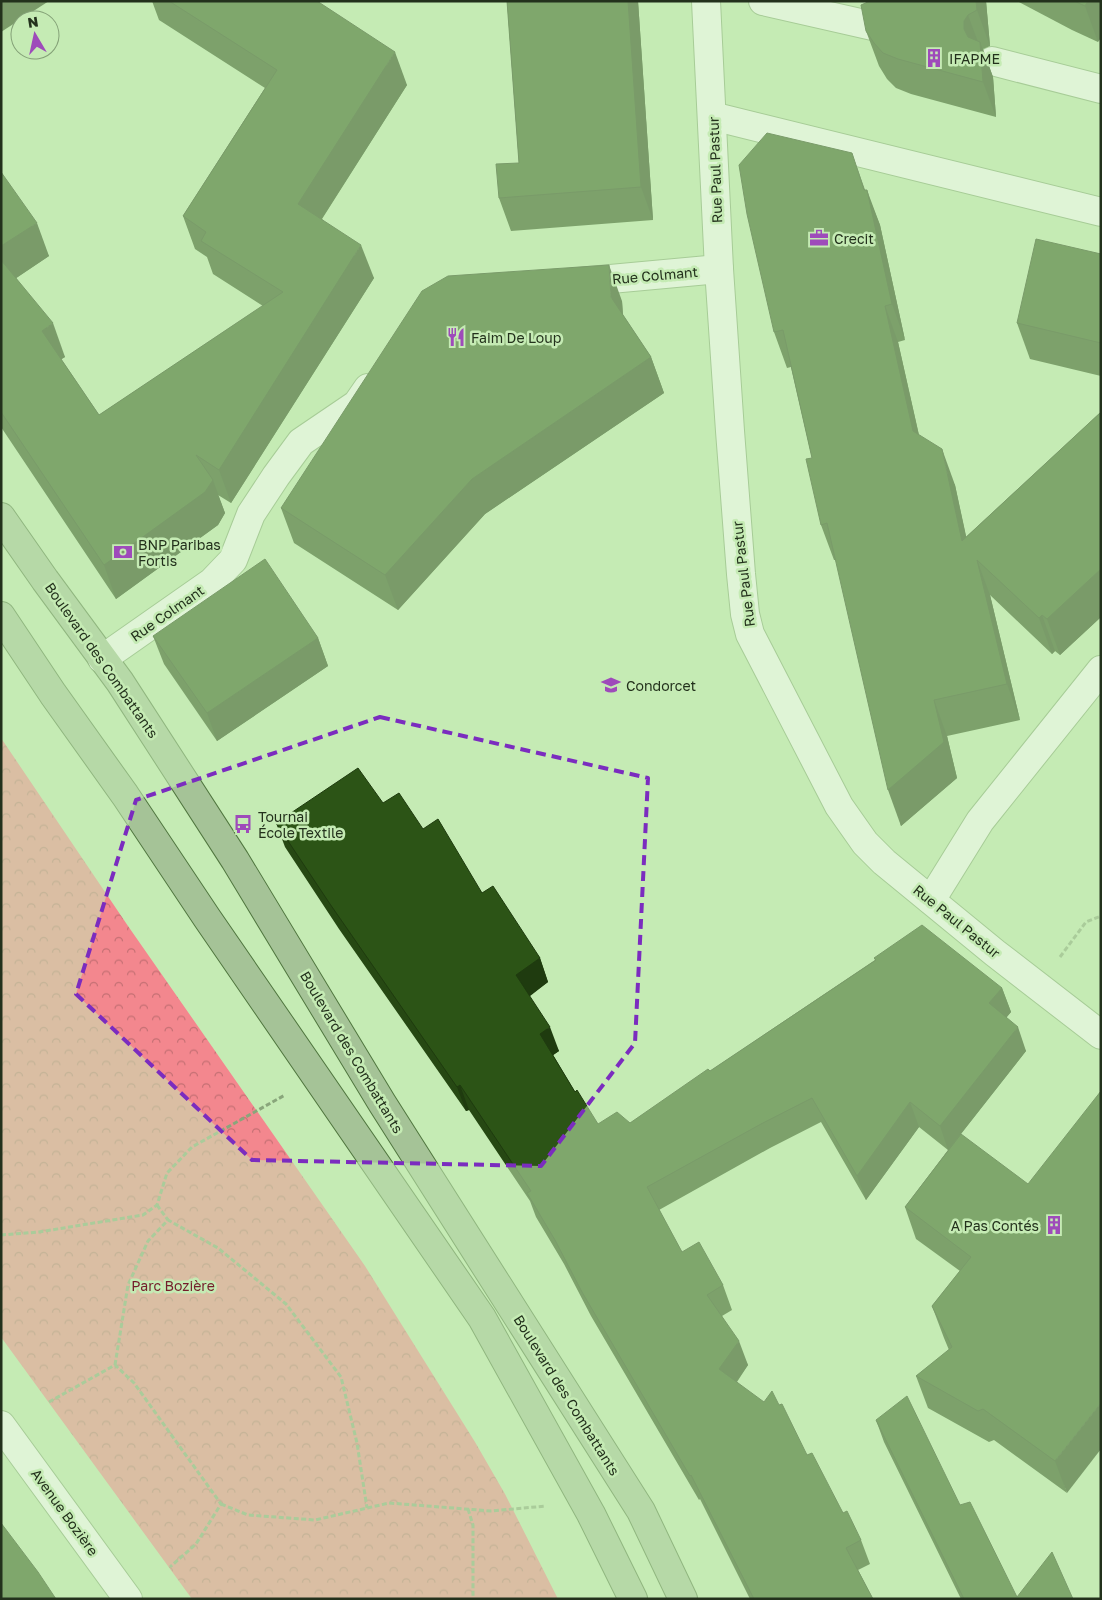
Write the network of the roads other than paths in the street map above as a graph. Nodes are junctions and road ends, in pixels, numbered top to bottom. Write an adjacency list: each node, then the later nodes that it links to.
1 (706, 1): 6 (street, Rue Paul Pastur)
2 (763, 1): 3 (street)
3 (873, 26)
4 (992, 60): 5 (street)
5 (1101, 89)
6 (712, 116): 7 (street); 8 (street, Rue Paul Pastur)
7 (1101, 212)
8 (719, 269): 9 (street, Rue Colmant); 15 (street, Rue Paul Pastur)
9 (558, 283)
10 (382, 364): 13 (street, Rue Colmant)
11 (1, 517): 13 (main road, Boulevard des Combattants)
12 (1, 616): 19 (main road)
13 (102, 658): 20 (main road, Boulevard des Combattants)
14 (1101, 670): 15 (street)
15 (931, 900): 16 (street, Rue Paul Pastur)
16 (1101, 1035)
17 (1, 1425): 18 (street, Avenue Bozière)
18 (128, 1599)
19 (633, 1599)
20 (683, 1599)

